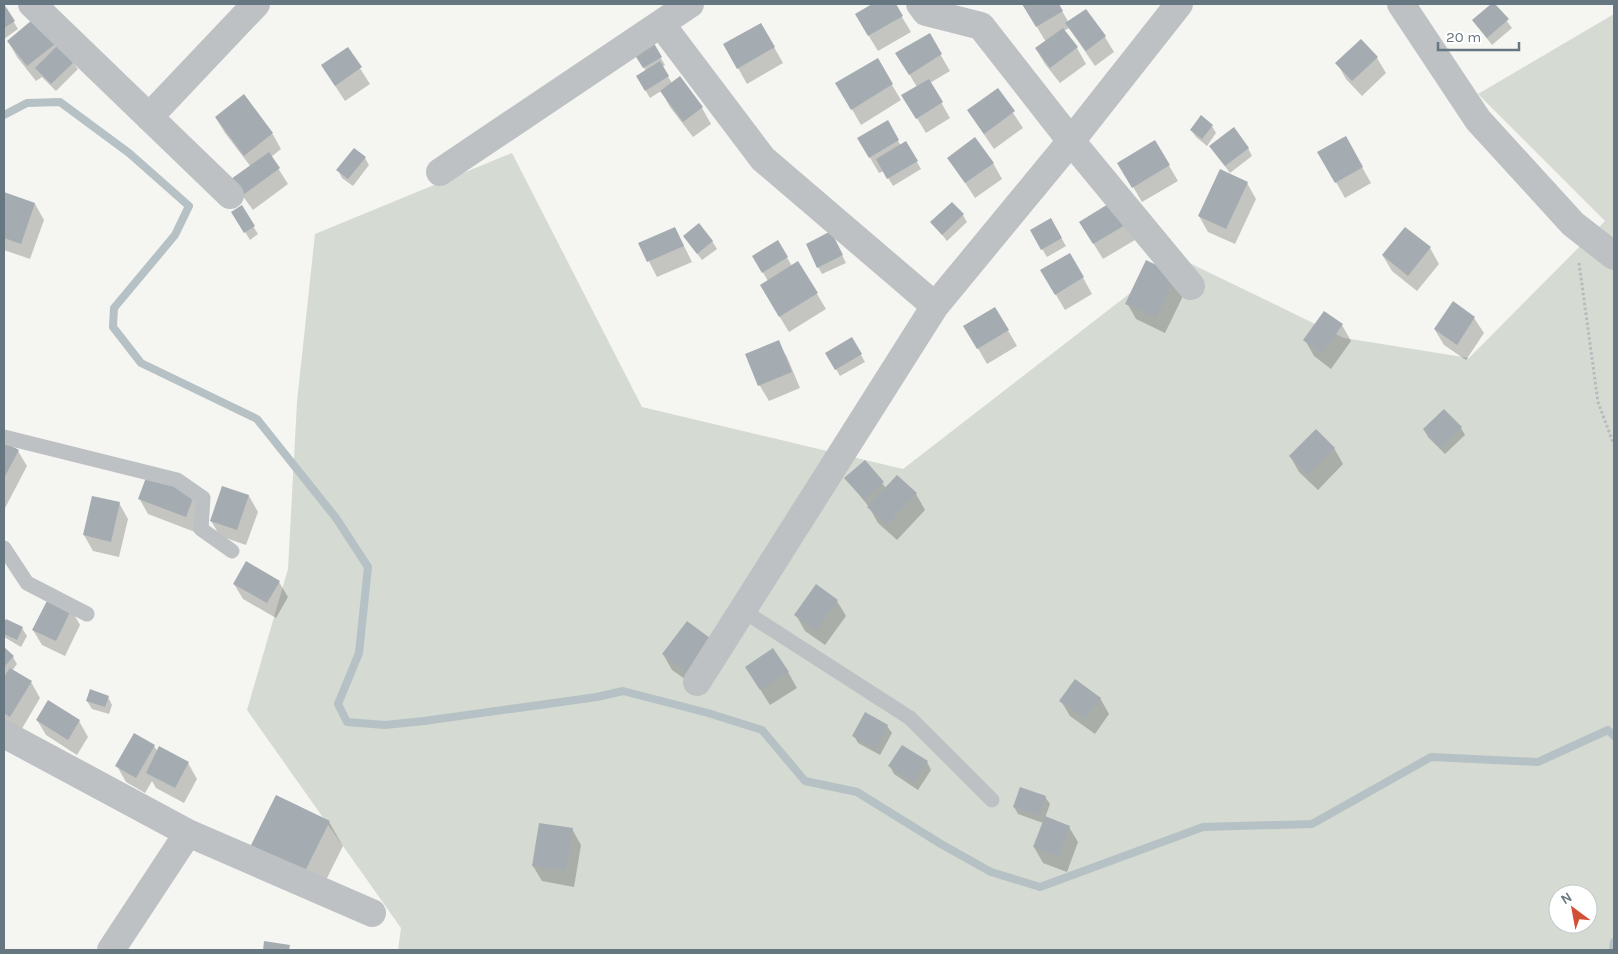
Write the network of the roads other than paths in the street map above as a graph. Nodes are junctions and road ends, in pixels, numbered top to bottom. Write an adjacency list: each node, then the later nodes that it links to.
1 (32, 4): 8 (street)
2 (256, 4): 8 (street)
3 (690, 4): 7 (street)
4 (920, 4): 9 (street)
5 (1179, 4): 9 (street)
6 (1401, 4): 12 (street)
7 (661, 24): 10 (street); 14 (street)
8 (149, 118): 11 (street)
9 (1071, 141): 13 (street); 14 (street)
10 (440, 172)
11 (230, 196)
12 (1614, 256)
13 (1191, 286)
14 (935, 306): 18 (street)
15 (4, 437): 17 (lane)
16 (4, 548): 19 (lane)
17 (232, 550)
18 (742, 610): 20 (street); 22 (lane)
19 (87, 614)
20 (698, 682)
21 (4, 734): 23 (street)
22 (992, 800)
23 (188, 834): 24 (street); 25 (street)
24 (372, 913)
25 (110, 950)

